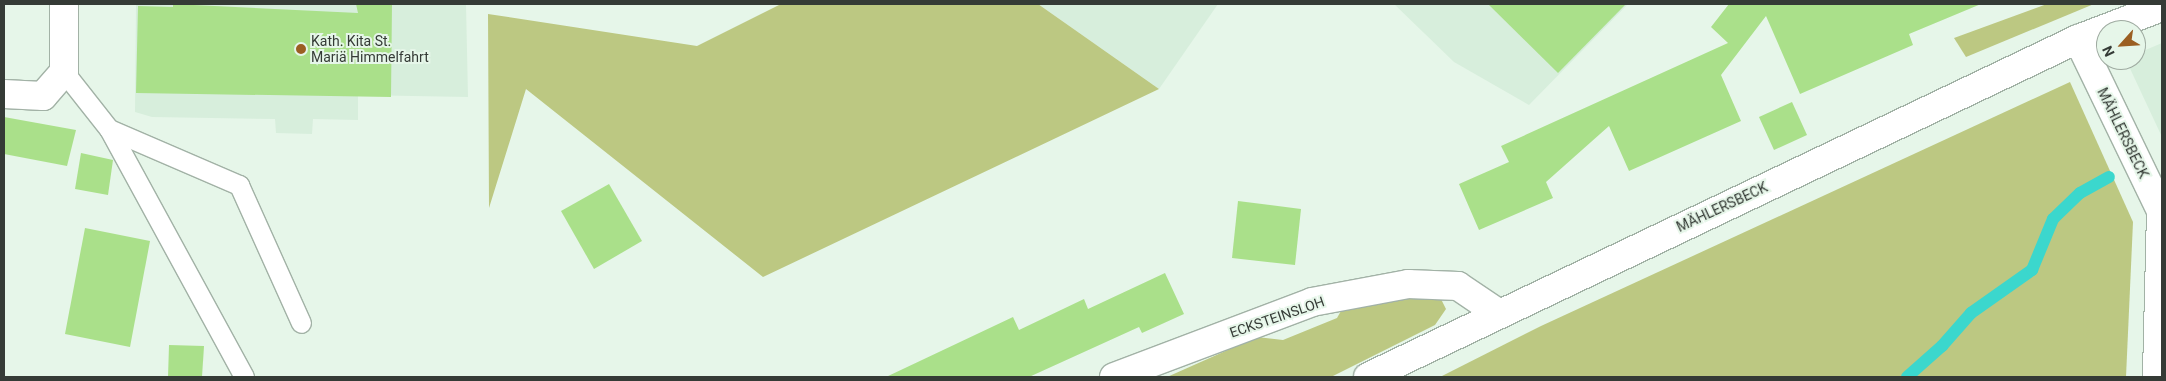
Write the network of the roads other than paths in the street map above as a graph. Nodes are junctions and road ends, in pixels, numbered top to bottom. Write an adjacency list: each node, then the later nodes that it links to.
1 (64, 4): 4 (street)
2 (2162, 7): 3 (street, MÄHLERSBECK)
3 (2078, 39): 7 (street, MÄHLERSBECK); 12 (street, MÄHLERSBECK)
4 (64, 72): 5 (street); 6 (lane)
5 (4, 94)
6 (109, 129): 8 (lane); 9 (lane)
7 (1498, 313): 10 (street, ECKSTEINSLOH); 11 (street, MÄHLERSBECK)
8 (301, 323)
9 (244, 377)
10 (1114, 377)
11 (1368, 377)
12 (2157, 377)

